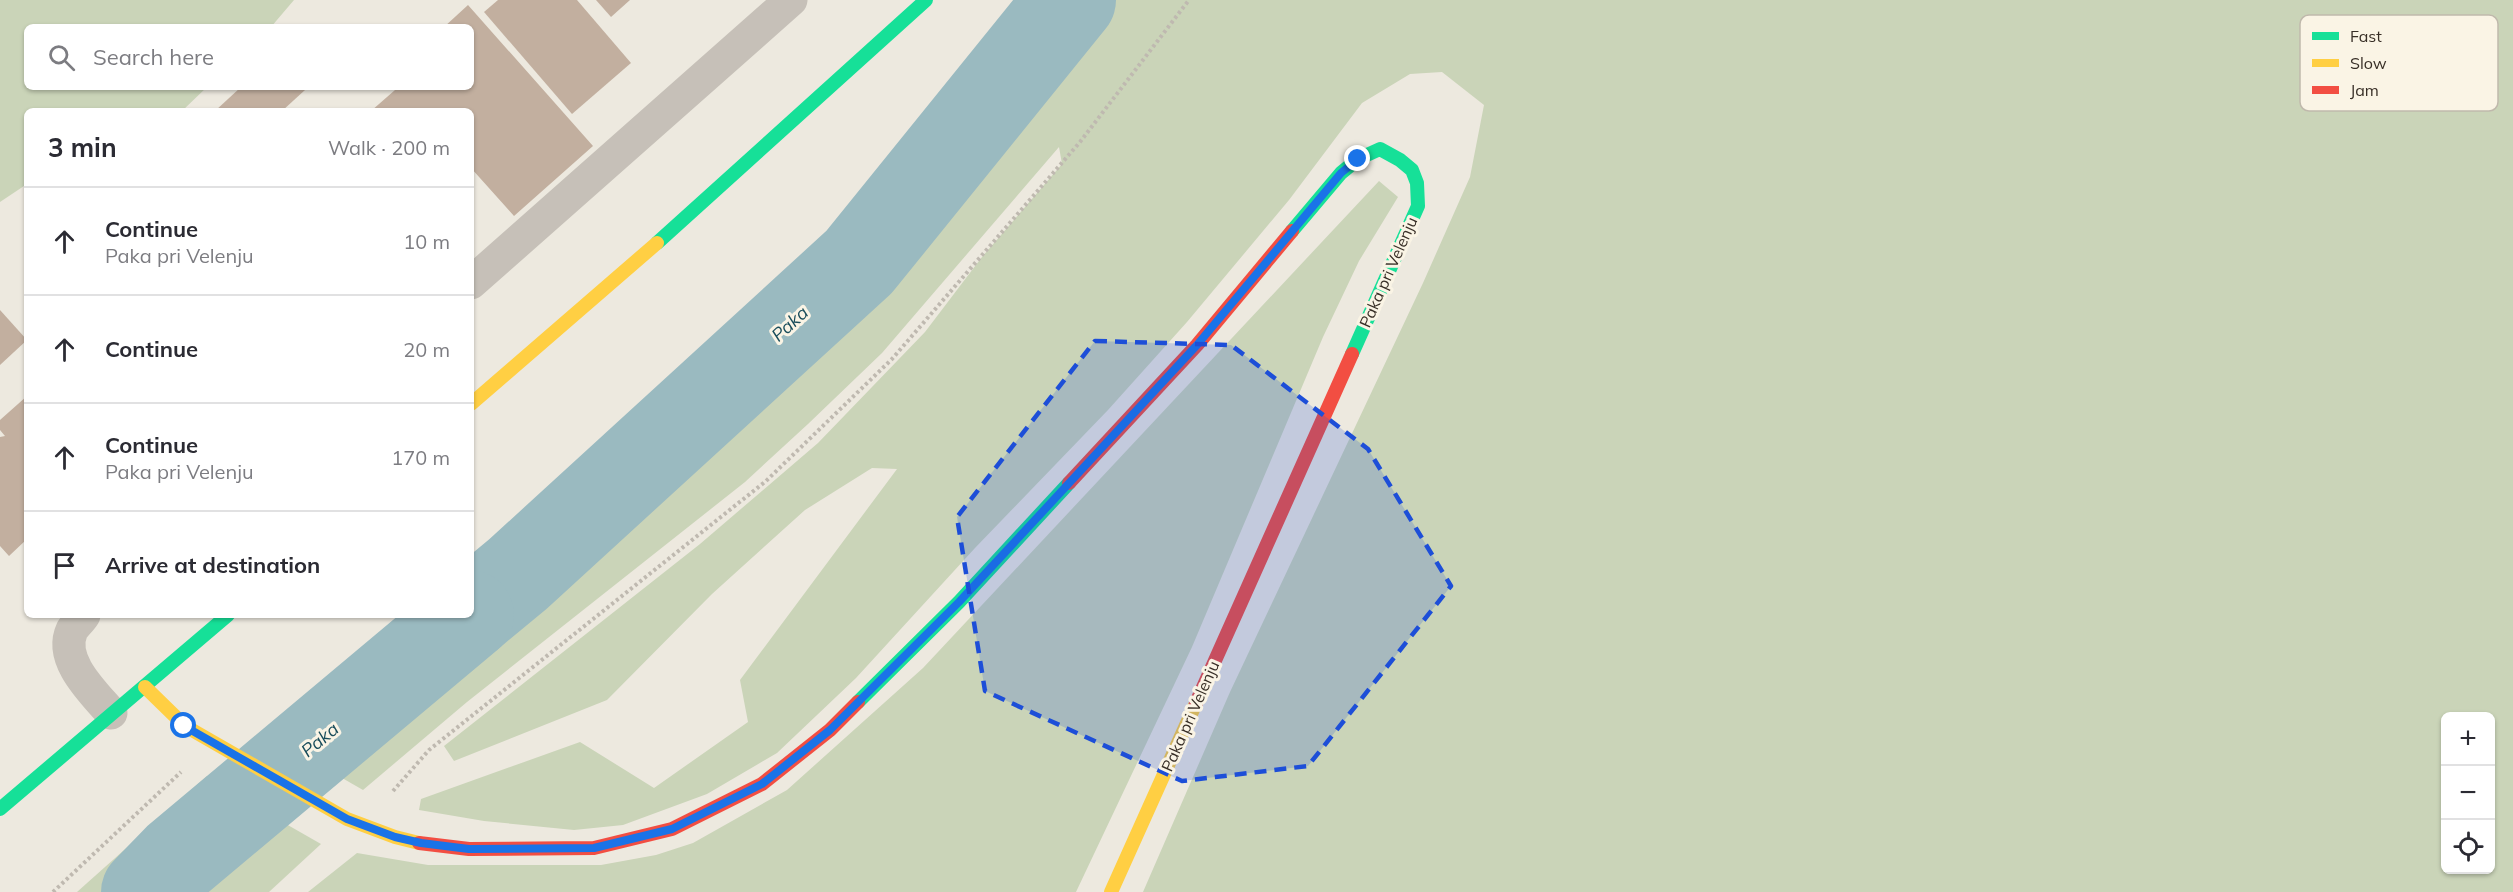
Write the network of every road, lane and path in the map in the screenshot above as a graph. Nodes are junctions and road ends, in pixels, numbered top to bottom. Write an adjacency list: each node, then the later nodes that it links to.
1 (791, 0): 4 (street)
2 (926, 0): 5 (street)
3 (1189, 0): 11 (path)
4 (474, 280)
5 (474, 401)
6 (82, 618): 9 (street)
7 (225, 618): 8 (street)
8 (145, 687): 9 (street); 10 (street)
9 (111, 713): 12 (street)
10 (213, 742): 13 (path); 14 (street, Paka pri Velenju)
11 (429, 750)
12 (0, 809)
13 (53, 892)
14 (1111, 892)

